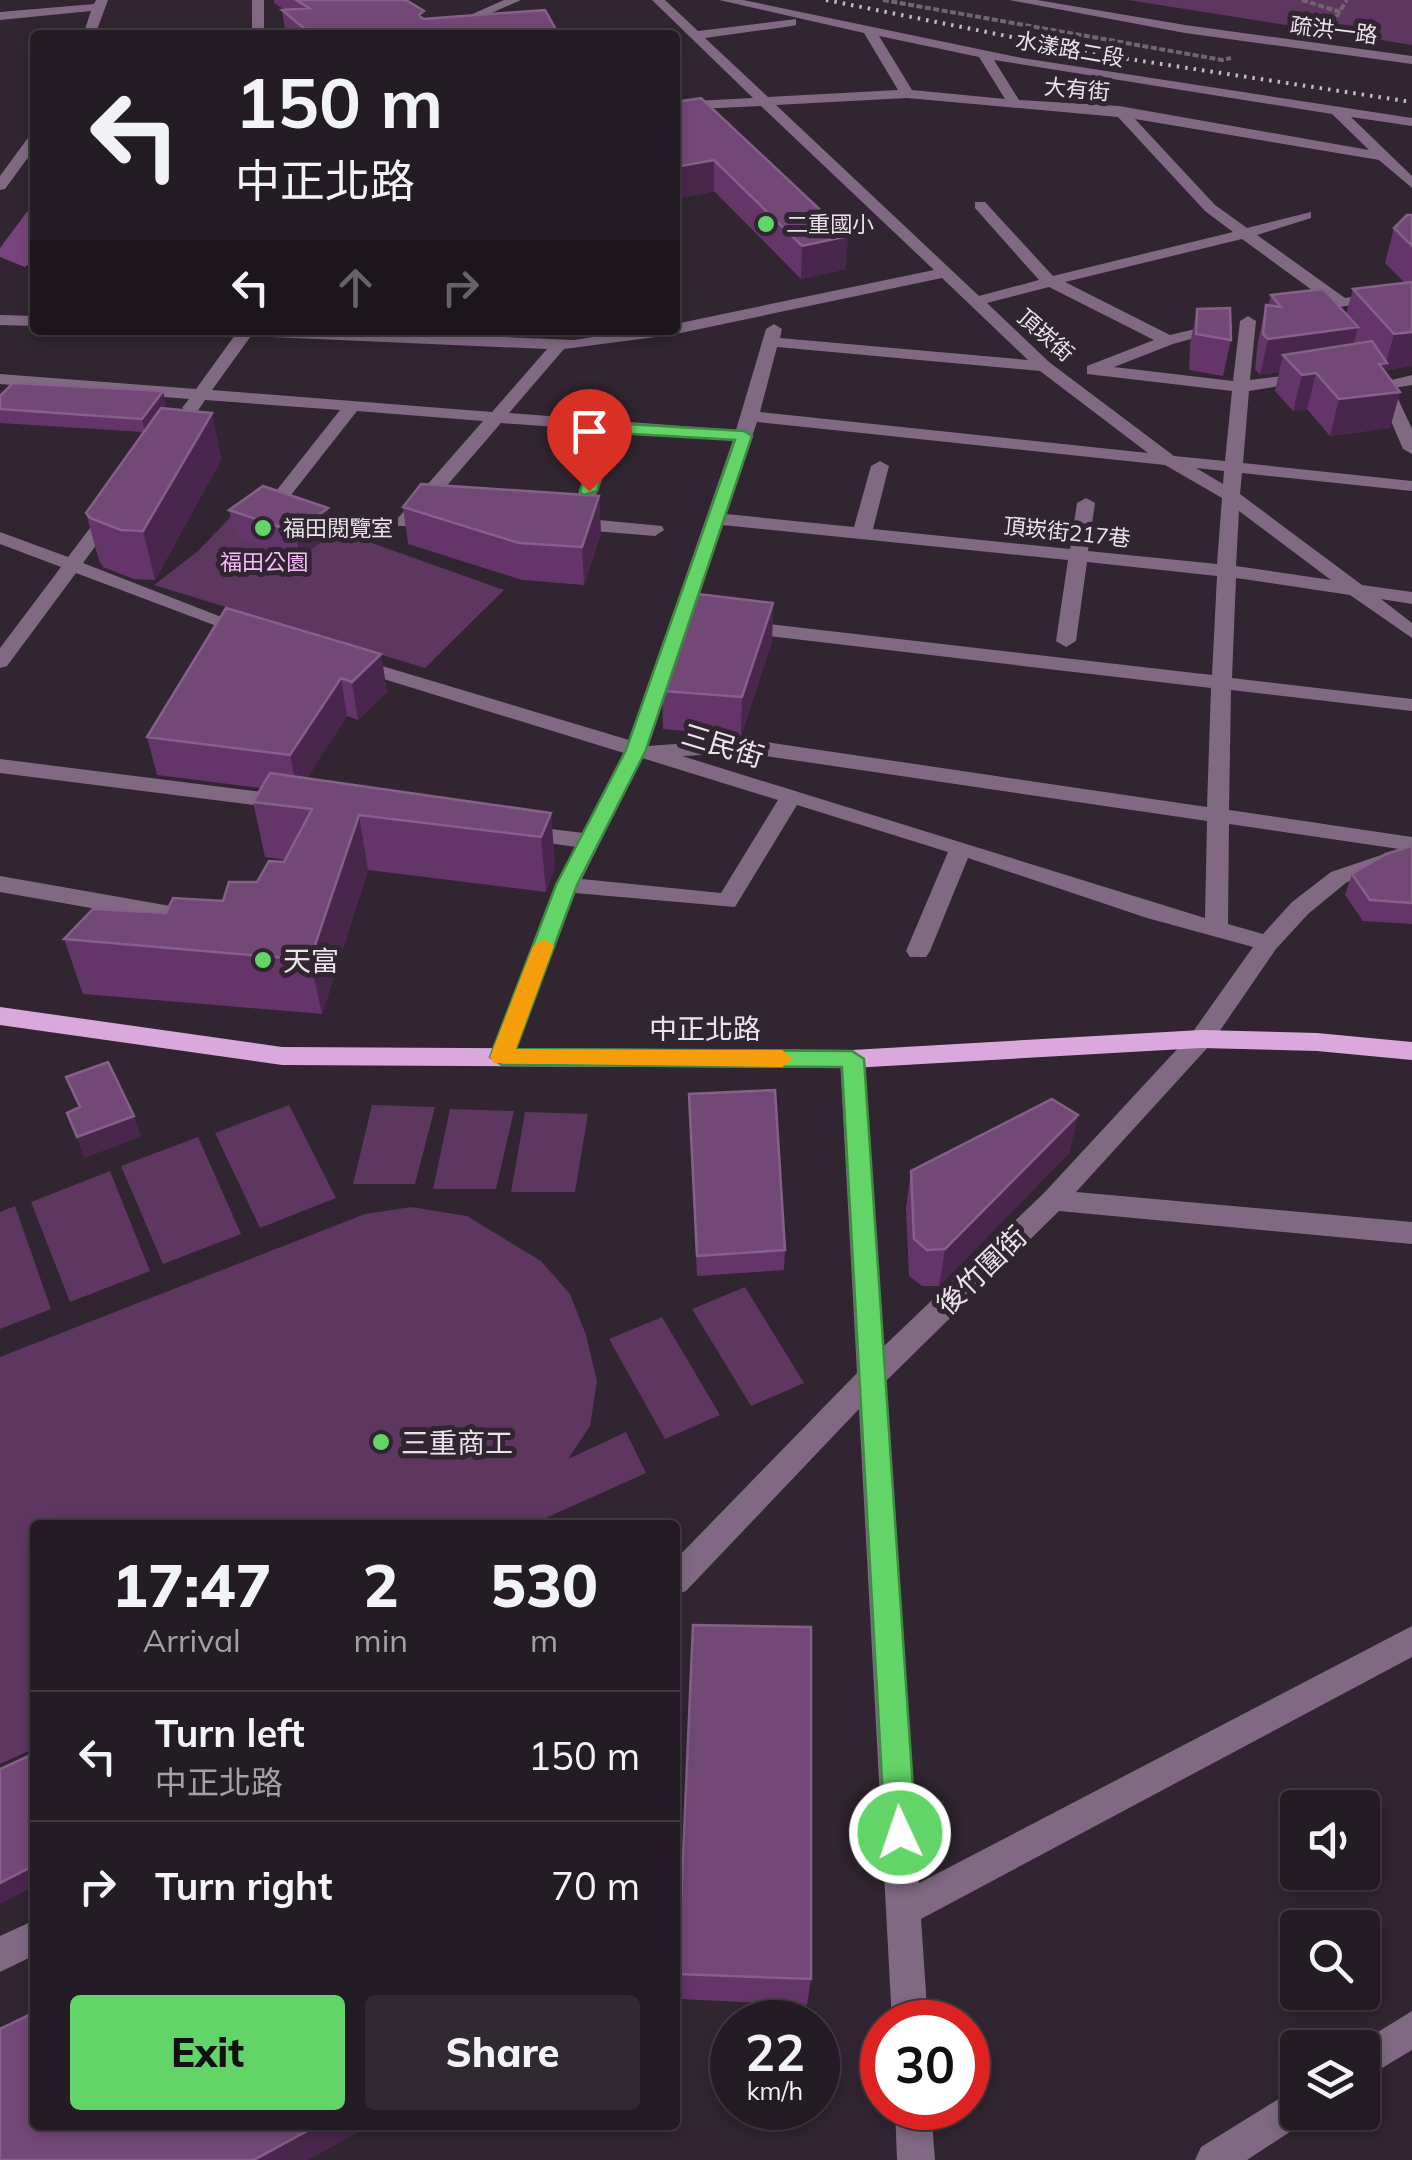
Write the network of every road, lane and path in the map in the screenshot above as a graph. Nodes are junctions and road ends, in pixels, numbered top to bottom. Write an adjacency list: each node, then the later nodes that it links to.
1 (258, 0): 17 (street)
2 (515, 0): 18 (street)
3 (658, 0): 19 (street, 頂崁街)
4 (725, 0): 15 (street, 水漾路二段)
5 (773, 0): 31 (street, 水漾路二段)
6 (883, 0): 24 (path)
7 (1015, 0): 25 (street, 疏洪一路)
8 (1066, 0): 22 (street, 疏洪一路)
9 (1302, 0): 13 (path)
10 (1348, 0): 13 (path)
11 (101, 3): 14 (street); 16 (street)
12 (687, 5): 19 (street)
13 (1340, 12): 21 (path)
14 (0, 16)
15 (812, 20): 19 (street); 20 (street, 水漾路二段)
16 (91, 30)
17 (258, 30)
18 (443, 30)
19 (691, 31): 28 (street, 頂崁街)
20 (870, 32): 23 (street, 水漾路二段); 27 (street)
21 (1326, 32)
22 (1412, 50)
23 (984, 55): 26 (street, 水漾路二段); 29 (street)
24 (1222, 60)
25 (1412, 60)
26 (1107, 93): 29 (street, 大有街); 31 (street, 水漾路二段); 35 (street, 大有街); 40 (street)
27 (907, 94): 28 (street, 大有街); 29 (street, 大有街)
28 (766, 102): 30 (street, 大有街); 41 (street, 頂崁街)
29 (1015, 104)
30 (680, 106)
31 (1335, 106): 32 (street, 水漾路二段); 33 (street, 水漾路二段); 35 (street)
32 (1412, 112)
33 (1412, 122)
34 (30, 144): 36 (street)
35 (1382, 156): 37 (street)
36 (3, 177)
37 (1412, 184)
38 (980, 204): 42 (street)
39 (1306, 215): 40 (street)
40 (1246, 235): 42 (street); 45 (street)
41 (943, 274): 44 (street, 頂崁街); 46 (street)
42 (1048, 280): 44 (street); 54 (street)
43 (1412, 293): 45 (street)
44 (975, 302): 57 (street, 頂崁街)
45 (1341, 303): 47 (street)
46 (780, 307): 50 (street); 55 (street)
47 (1265, 318): 54 (street); 62 (street)
48 (0, 320): 49 (street)
49 (30, 321)
50 (680, 328)
51 (243, 335): 63 (street)
52 (343, 335): 56 (street)
53 (633, 335): 56 (street)
54 (1168, 340): 58 (street)
55 (771, 342): 57 (street); 66 (street)
56 (560, 344): 67 (street)
57 (1044, 366): 58 (street); 72 (street, 頂崁街)
58 (1093, 370): 62 (street)
59 (1326, 374): 62 (street)
60 (8, 380): 63 (street); 64 (street)
61 (1412, 380): 71 (street)
62 (1240, 387): 73 (street)
63 (200, 397): 65 (street); 68 (street)
64 (0, 401)
65 (350, 409): 67 (street); 79 (street)
66 (750, 416): 70 (street); 72 (street)
67 (494, 420): 69 (street); 80 (street)
68 (176, 428)
69 (610, 428): 70 (street); 83 (street)
70 (744, 436): 81 (street)
71 (1412, 449)
72 (1174, 463): 73 (street); 77 (street, 頂崁街)
73 (1230, 465): 75 (street); 77 (street)
74 (880, 466): 85 (street)
75 (1412, 486)
76 (129, 489): 88 (street)
77 (1230, 494): 89 (street); 90 (street, 頂崁街)
78 (1086, 503): 87 (street)
79 (274, 505)
80 (417, 516)
81 (716, 520): 85 (street, 頂崁街217巷); 92 (street)
82 (541, 521): 83 (street)
83 (578, 524): 84 (street)
84 (656, 530)
85 (862, 534): 87 (street, 頂崁街217巷)
86 (1, 540): 88 (street)
87 (1079, 556): 89 (street, 頂崁街217巷); 95 (street)
88 (70, 566): 94 (street); 97 (street)
89 (1228, 570): 90 (street, 頂崁街217巷); 98 (street)
90 (1364, 593): 91 (street, 頂崁街217巷); 93 (street, 頂崁街)
91 (1412, 598)
92 (701, 623): 98 (street); 100 (street)
93 (1412, 632)
94 (268, 638)
95 (1066, 642)
96 (342, 660): 100 (street, 三民街)
97 (0, 662)
98 (1220, 682): 99 (street); 104 (street)
99 (1412, 705)
100 (640, 751): 102 (street, 三民街); 104 (street); 106 (street)
101 (0, 766): 103 (street)
102 (790, 796): 108 (street, 三民街); 111 (street)
103 (314, 806)
104 (1218, 814): 107 (street); 113 (street)
105 (491, 828): 106 (street)
106 (589, 841): 111 (street)
107 (1412, 844)
108 (962, 848): 113 (street, 三民街); 115 (street)
109 (1412, 853): 114 (street)
110 (0, 884): 112 (street)
111 (567, 885): 119 (street)
112 (228, 924)
113 (1216, 927): 114 (street, 三民街)
114 (1268, 943): 117 (street, 後竹圍街)
115 (918, 951)
116 (0, 1016): 119 (main road, 中正北路)
117 (1201, 1039): 118 (main road, 中正北路); 120 (main road, 中正北路); 121 (street, 後竹圍街)
118 (1412, 1050)
119 (502, 1057): 120 (main road, 中正北路)
120 (852, 1059): 123 (street)
121 (1053, 1200): 122 (street); 123 (street, 後竹圍街)
122 (1412, 1233)
123 (873, 1376): 124 (street, 後竹圍街); 126 (street)
124 (680, 1577)
125 (1412, 1641): 126 (street)
126 (905, 1909): 129 (street)
127 (30, 1939): 128 (street)
128 (0, 1954)
129 (909, 2000)
130 (1412, 2029): 131 (street)
131 (1380, 2050)
132 (1280, 2117): 135 (street)
133 (914, 2130): 134 (street)
134 (916, 2160)
135 (1214, 2160)

